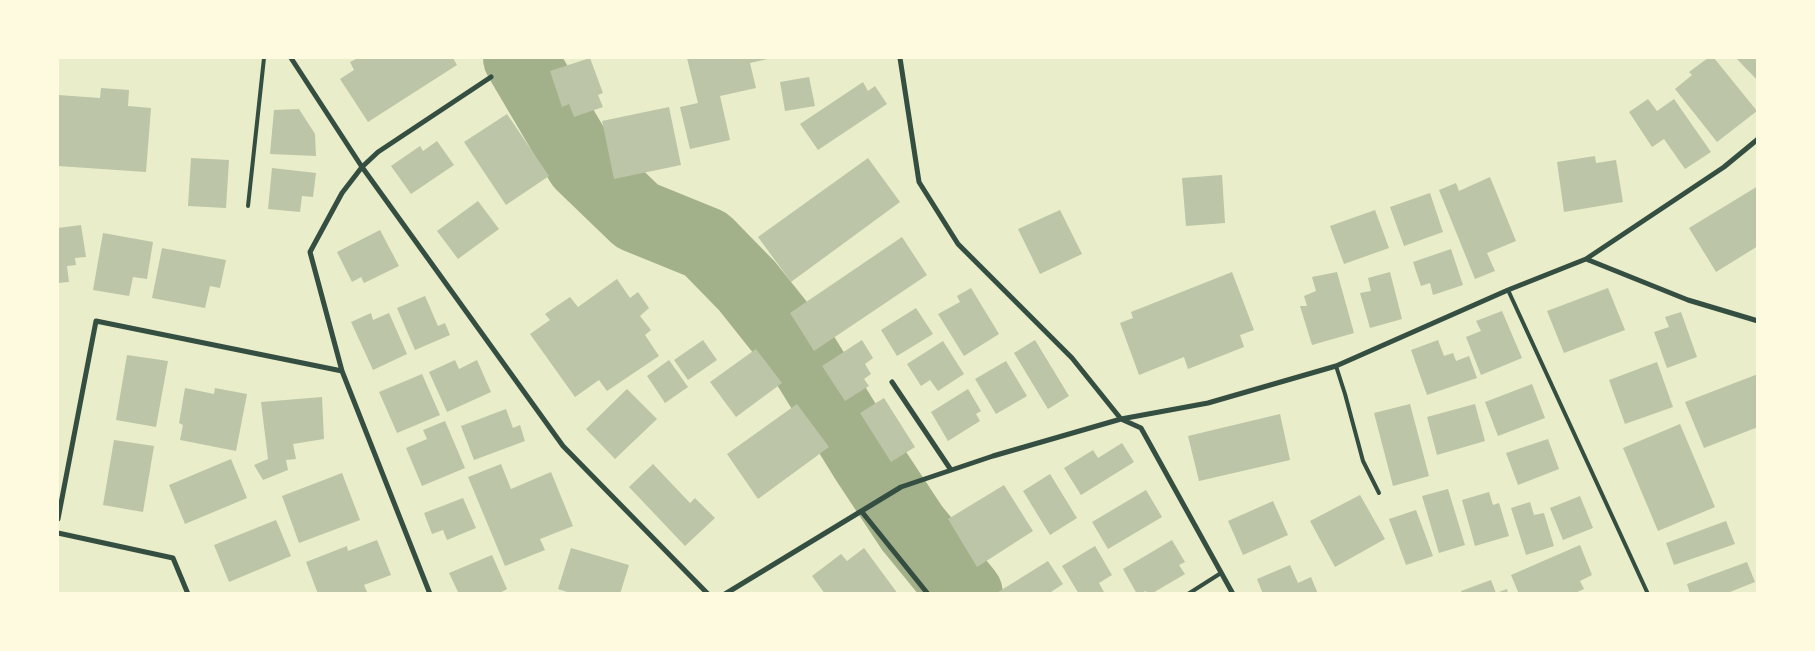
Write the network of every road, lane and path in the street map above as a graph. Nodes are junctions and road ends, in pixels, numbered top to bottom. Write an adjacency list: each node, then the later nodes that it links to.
1 (264, 58): 7 (lane)
2 (292, 58): 6 (street)
3 (900, 58): 14 (street)
4 (491, 77): 6 (street)
5 (1758, 139): 8 (street)
6 (362, 167): 12 (street); 23 (street)
7 (248, 206)
8 (1586, 259): 9 (street); 10 (street)
9 (1508, 290): 11 (street); 28 (lane)
10 (1758, 321)
11 (1336, 366): 14 (street); 16 (lane)
12 (342, 371): 18 (street); 22 (street)
13 (892, 382): 15 (street)
14 (1121, 419): 15 (street); 20 (street)
15 (951, 470): 17 (street)
16 (1379, 493)
17 (862, 512): 24 (street); 25 (street)
18 (58, 519)
19 (58, 533): 21 (street)
20 (1221, 573): 26 (lane); 27 (street)
21 (188, 594)
22 (430, 594)
23 (708, 594)
24 (725, 594)
25 (928, 594)
26 (1188, 594)
27 (1233, 594)
28 (1648, 594)

